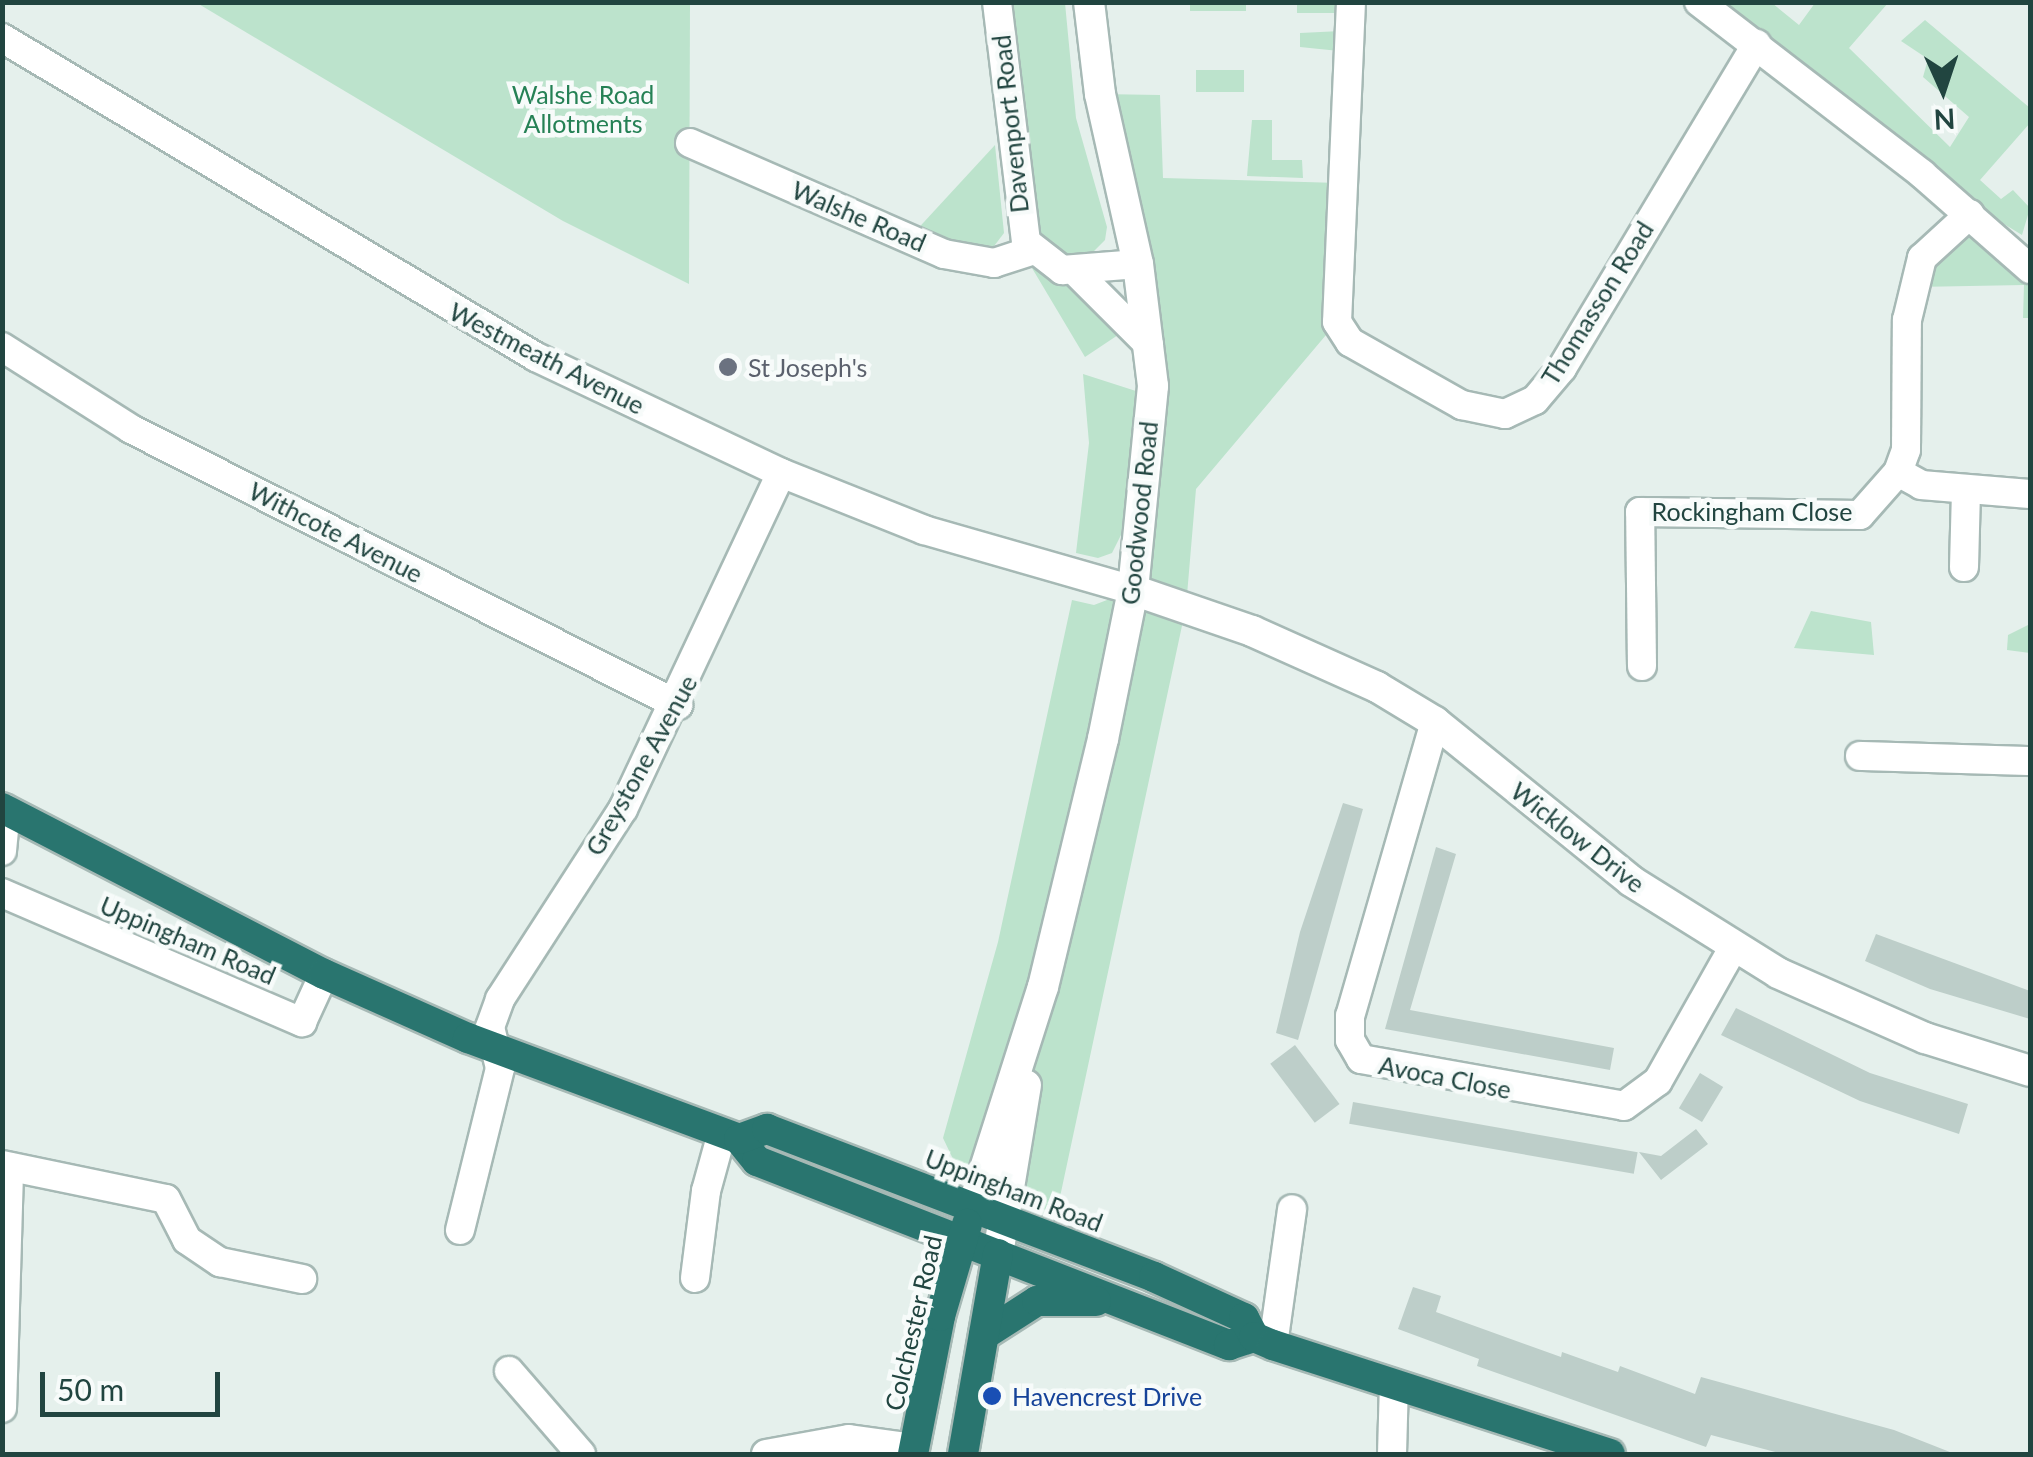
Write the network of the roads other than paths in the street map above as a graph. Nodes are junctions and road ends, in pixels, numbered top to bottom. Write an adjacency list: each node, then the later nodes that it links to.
1 (997, 2): 9 (street, Davenport Road)
2 (1088, 2): 10 (street, Goodwood Road)
3 (1351, 2): 6 (street, Thomasson Road)
4 (1699, 2): 6 (street)
5 (2, 38): 16 (street, Westmeath Avenue)
6 (1757, 44): 8 (street)
7 (690, 143): 9 (street, Walshe Road)
8 (1970, 214): 11 (street); 15 (street)
9 (1032, 251): 12 (street)
10 (1138, 264): 12 (street); 13 (street, Goodwood Road)
11 (2030, 269)
12 (1077, 272): 13 (street)
13 (1149, 345): 20 (street, Goodwood Road)
14 (2, 347): 22 (street, Withcote Avenue)
15 (1898, 472): 17 (street); 21 (street, Rockingham Close)
16 (781, 473): 20 (street, Westmeath Avenue); 22 (street, Greystone Avenue)
17 (1966, 489): 18 (street); 19 (street)
18 (2030, 494)
19 (1964, 567)
20 (1132, 590): 23 (street, Wicklow Drive); 31 (street, Goodwood Road)
21 (1642, 666)
22 (678, 704): 32 (street, Greystone Avenue)
23 (1435, 722): 29 (street, Wicklow Drive); 29 (street, Avoca Close)
24 (1860, 756): 25 (street)
25 (2030, 761)
26 (4, 808): 27 (street, Uppingham Road); 30 (highway, Uppingham Road)
27 (2, 851)
28 (2, 893): 30 (street, Uppingham Road)
29 (1733, 948): 33 (street, Wicklow Drive)
30 (324, 974): 32 (highway, Uppingham Road)
31 (1034, 1018): 36 (street, Goodwood Road); 38 (street, Goodwood Road)
32 (494, 1048): 34 (highway, Uppingham Road); 39 (street, Greystone Avenue)
33 (2030, 1071)
34 (730, 1136): 36 (highway, Uppingham Road); 40 (highway, Uppingham Road); 43 (street)
35 (6, 1166): 42 (street); 49 (street)
36 (973, 1206): 38 (highway, Uppingham Road); 40 (highway, Colchester Road)
37 (1292, 1209): 46 (street)
38 (1006, 1217): 41 (street, Goodwood Road); 46 (highway, Uppingham Road)
39 (460, 1230)
40 (963, 1241): 41 (highway, Uppingham Road); 50 (highway, Colchester Road)
41 (998, 1254): 44 (highway, Uppingham Road); 45 (highway)
42 (302, 1278)
43 (695, 1278)
44 (1124, 1305): 45 (highway); 46 (highway, Uppingham Road)
45 (984, 1334): 53 (highway)
46 (1264, 1341): 48 (highway, Uppingham Road)
47 (509, 1371): 51 (street)
48 (1394, 1384): 54 (street); 55 (highway, Uppingham Road)
49 (2, 1408)
50 (913, 1451): 52 (street)
51 (581, 1454)
52 (766, 1454)
53 (963, 1454)
54 (1392, 1454)
55 (1610, 1454)

